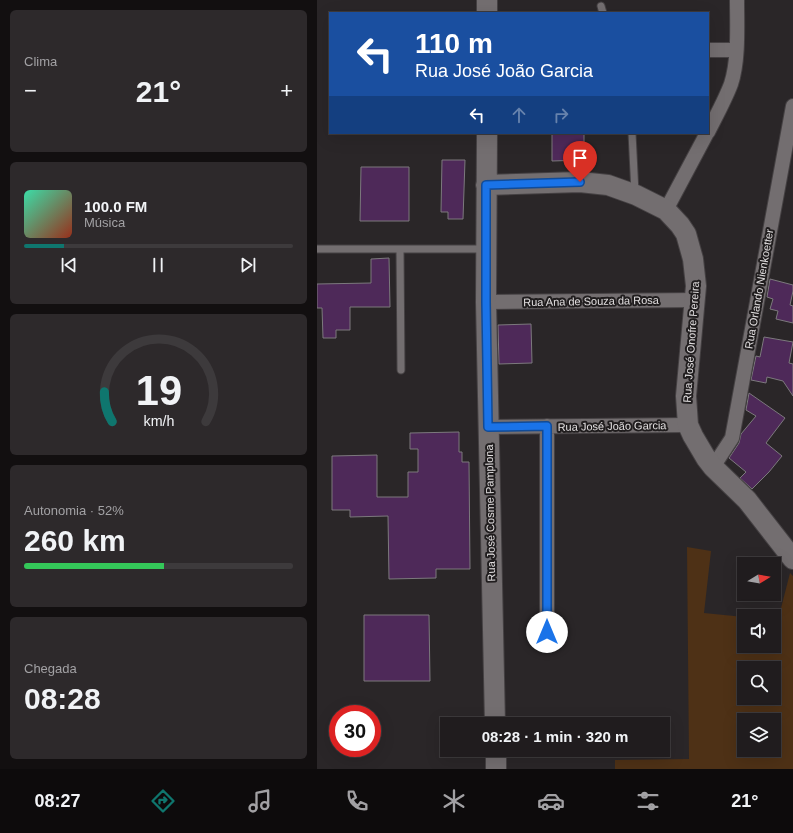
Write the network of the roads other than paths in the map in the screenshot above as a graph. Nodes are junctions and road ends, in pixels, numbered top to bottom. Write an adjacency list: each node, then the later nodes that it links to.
1 (487, 0): 3 (main road)
2 (737, 0): 5 (street)
3 (487, 12)
4 (709, 50): 5 (street)
5 (736, 50): 7 (street)
6 (793, 106): 23 (street, Rua Orlando Nienkoetter)
7 (709, 130)
8 (487, 134): 11 (main road, Rua José Cosme Pamplona)
9 (632, 134): 12 (lane)
10 (707, 134): 13 (street)
11 (486, 185): 12 (main road, Rua José Onofre Pereira); 16 (main road, Rua José Cosme Pamplona)
12 (635, 195): 13 (main road, Rua José Onofre Pereira)
13 (666, 210): 17 (main road, Rua José Onofre Pereira)
14 (317, 249): 15 (lane)
15 (400, 249): 16 (lane); 19 (lane)
16 (486, 249): 18 (main road, Rua José Cosme Pamplona)
17 (696, 300): 18 (street, Rua Ana de Souza da Rosa); 20 (main road, Rua José Onofre Pereira)
18 (486, 302): 22 (main road, Rua José Cosme Pamplona)
19 (401, 370)
20 (688, 425): 21 (street, Rua José João Garcia); 23 (main road, Rua José Onofre Pereira)
21 (547, 426): 22 (street, Rua José João Garcia); 25 (street)
22 (488, 427): 26 (main road, Rua José Cosme Pamplona)
23 (713, 467): 24 (main road, Rua José Onofre Pereira)
24 (793, 559)
25 (547, 632)
26 (495, 717)
27 (495, 757): 28 (main road)
28 (496, 769)

